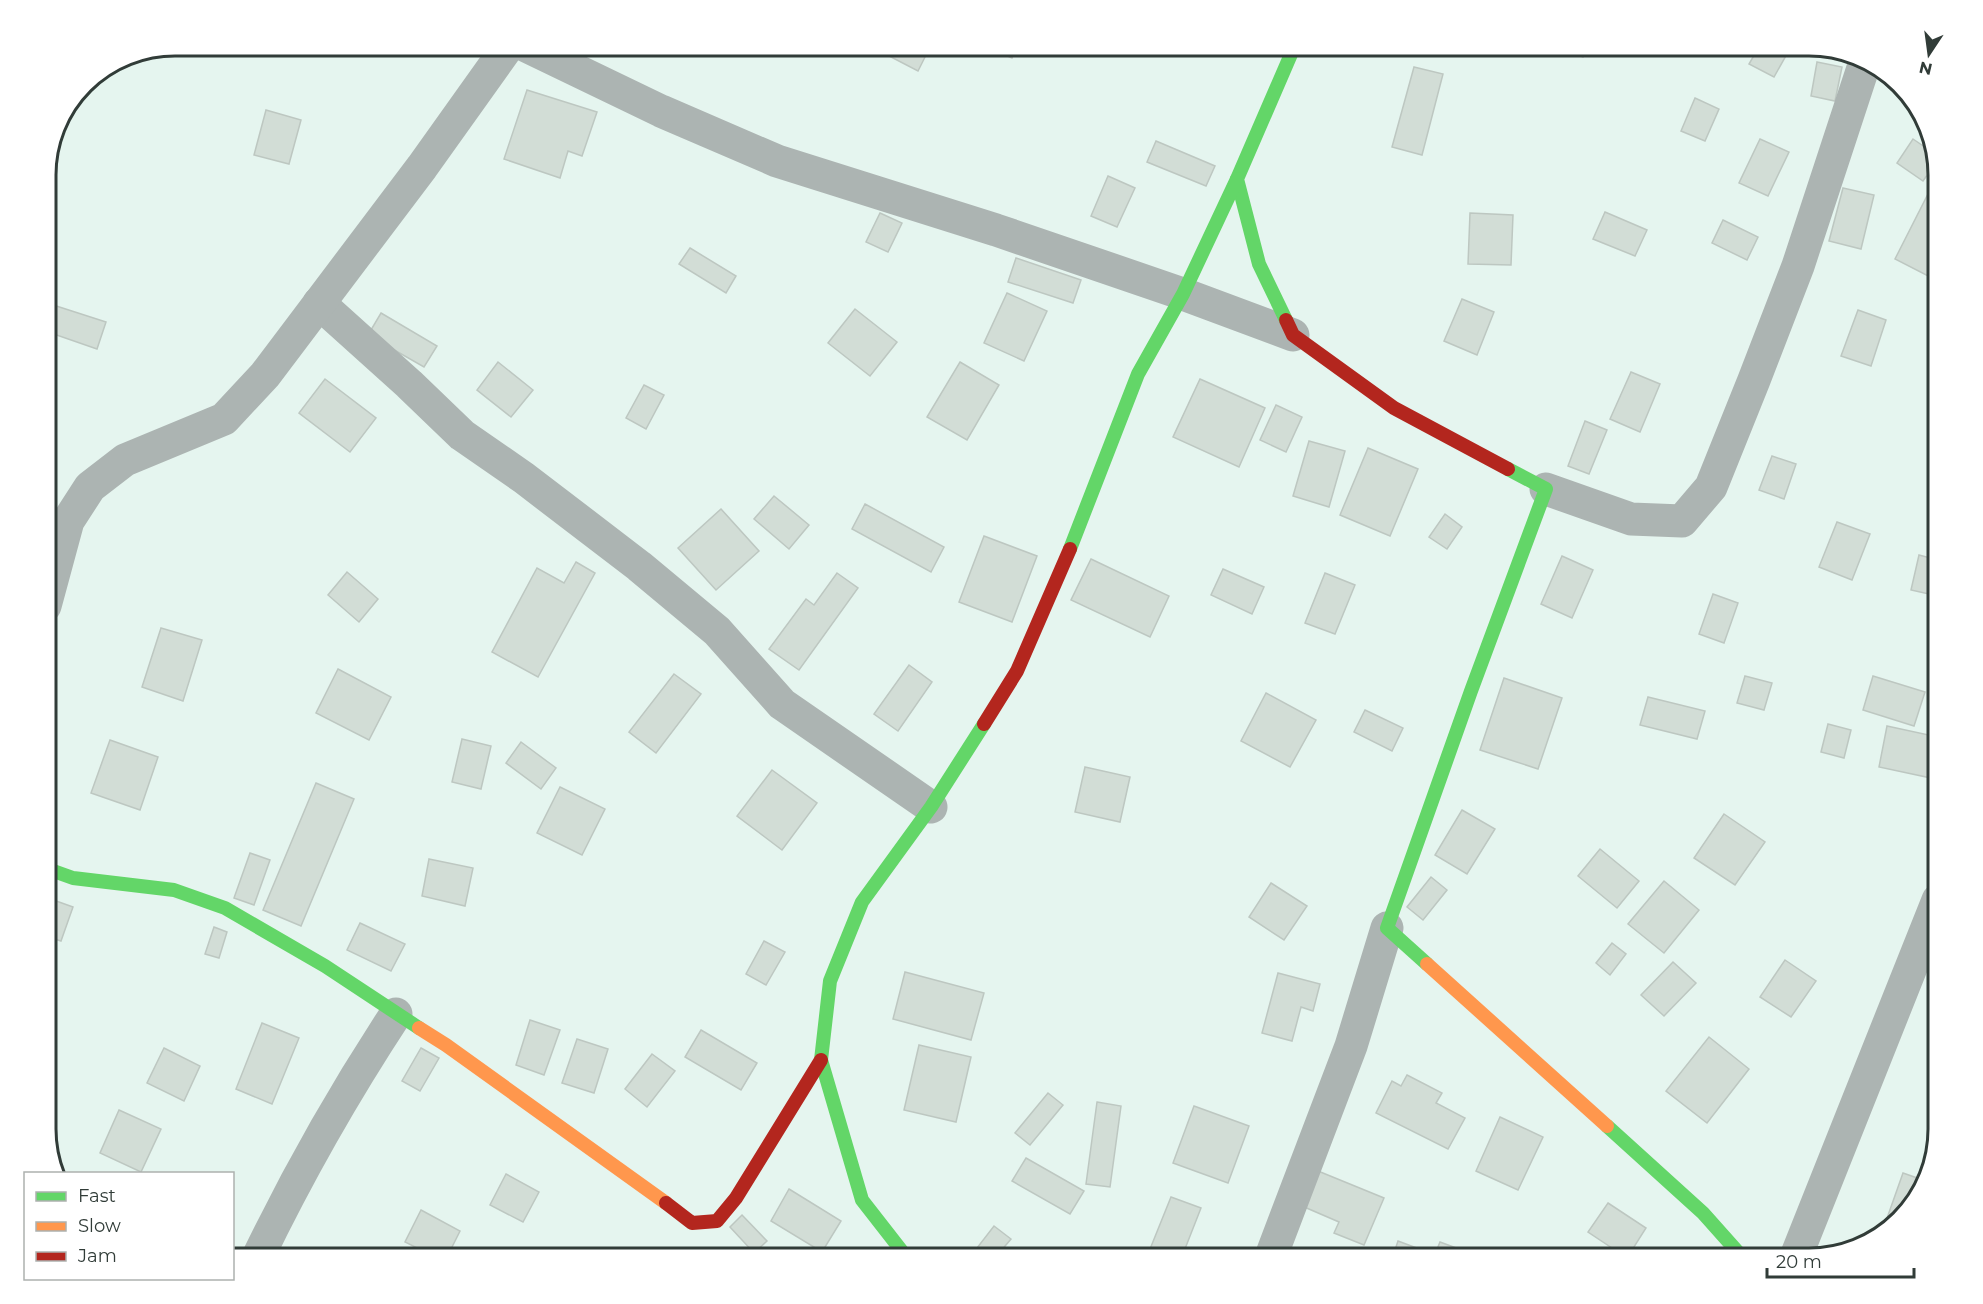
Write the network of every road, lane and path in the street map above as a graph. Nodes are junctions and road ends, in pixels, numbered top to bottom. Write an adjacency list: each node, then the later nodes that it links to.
1 (501, 56): 7 (street)
2 (547, 56): 6 (street)
3 (1289, 56): 5 (street)
4 (1863, 69): 9 (street)
5 (1237, 179): 6 (street); 8 (street)
6 (1183, 294): 8 (street); 11 (street)
7 (319, 303): 10 (street); 11 (street)
8 (1293, 335): 9 (street)
9 (1546, 489): 14 (street)
10 (56, 565)
11 (930, 807): 16 (street)
12 (56, 872): 15 (street)
13 (1928, 925): 21 (street)
14 (1387, 928): 19 (street); 20 (street)
15 (396, 1014): 16 (street); 17 (street)
16 (821, 1060): 18 (street)
17 (262, 1248)
18 (899, 1248)
19 (1274, 1248)
20 (1734, 1248)
21 (1799, 1248)

